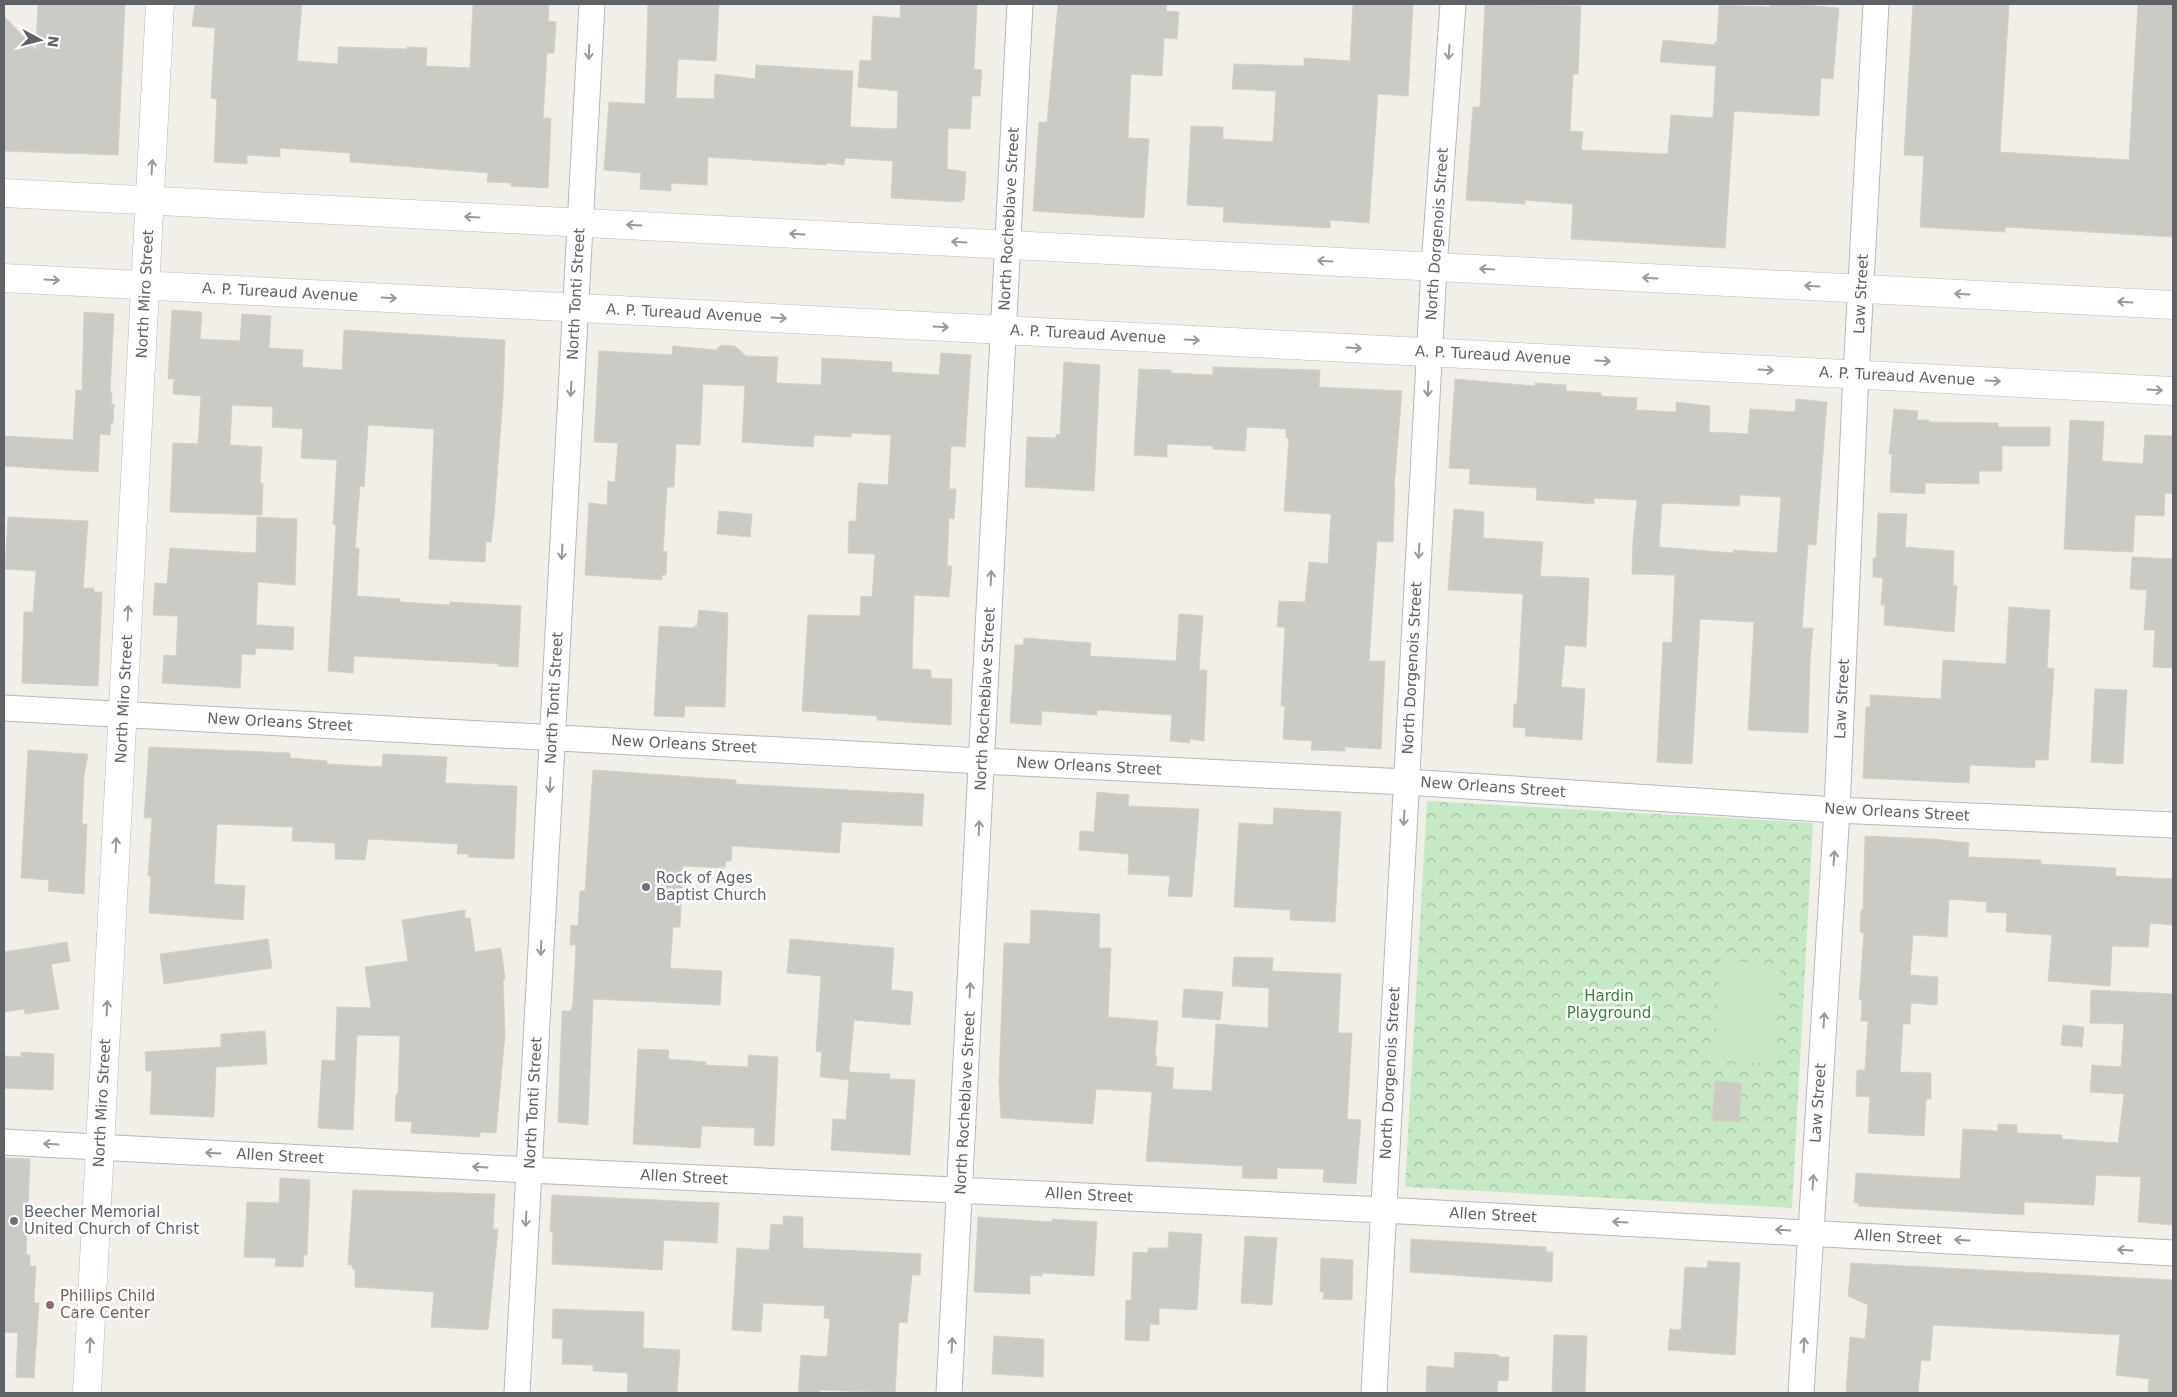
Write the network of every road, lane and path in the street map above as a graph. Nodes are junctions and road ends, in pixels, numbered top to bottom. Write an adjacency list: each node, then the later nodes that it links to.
1 (160, 4): 7 (street, North Miro Street, one-way to 1)
2 (592, 4): 8 (street, North Tonti Street, one-way to 8)
3 (1020, 4): 9 (street, North Rocheblave Street)
4 (1453, 4): 10 (street, North Dorgenois Street, one-way to 10)
5 (1876, 4): 13 (street, Law Street)
6 (4, 193): 7 (street)
7 (150, 200): 8 (street, one-way to 7); 12 (street, North Miro Street)
8 (579, 222): 9 (street, one-way to 8); 15 (street, North Tonti Street)
9 (1008, 245): 10 (street, one-way to 9); 16 (street, North Rocheblave Street)
10 (1434, 267): 13 (street, one-way to 10); 17 (street, North Dorgenois Street)
11 (4, 278): 12 (street, A. P. Tureaud Avenue, one-way to 12)
12 (146, 285): 15 (street, A. P. Tureaud Avenue, one-way to 15); 21 (street, North Miro Street, one-way to 12)
13 (1861, 289): 14 (street, one-way to 13); 18 (street, Law Street)
14 (2173, 305)
15 (575, 308): 16 (street, A. P. Tureaud Avenue, one-way to 16); 22 (street, North Tonti Street, one-way to 22)
16 (1003, 330): 17 (street, A. P. Tureaud Avenue, one-way to 17); 23 (street, North Rocheblave Street, one-way to 16)
17 (1430, 352): 18 (street, A. P. Tureaud Avenue, one-way to 18); 24 (street, North Dorgenois Street, one-way to 24)
18 (1857, 374): 19 (street, A. P. Tureaud Avenue, one-way to 19); 25 (street, Law Street)
19 (2173, 391)
20 (4, 708): 21 (street, New Orleans Street)
21 (123, 714): 22 (street, New Orleans Street); 28 (street, North Miro Street, one-way to 21)
22 (552, 737): 23 (street, New Orleans Street); 29 (street, North Tonti Street, one-way to 29)
23 (982, 761): 24 (street, New Orleans Street); 30 (street, North Rocheblave Street, one-way to 23)
24 (1406, 782): 25 (street, New Orleans Street); 31 (street, North Dorgenois Street, one-way to 31)
25 (1837, 810): 26 (street, New Orleans Street); 32 (street, Law Street, one-way to 25)
26 (2173, 825)
27 (4, 1142): 28 (street, Allen Street, one-way to 27)
28 (100, 1147): 29 (street, Allen Street, one-way to 28); 34 (street, North Miro Street, one-way to 28)
29 (529, 1170): 30 (street, Allen Street); 35 (street, North Tonti Street, one-way to 35)
30 (960, 1189): 31 (street, Allen Street); 36 (street, North Rocheblave Street, one-way to 30)
31 (1383, 1210): 32 (street, Allen Street, one-way to 31); 37 (street, North Dorgenois Street)
32 (1810, 1232): 33 (street, Allen Street, one-way to 32); 38 (street, Law Street, one-way to 32)
33 (2173, 1253)
34 (87, 1393)
35 (517, 1393)
36 (949, 1393)
37 (1374, 1393)
38 (1801, 1393)

